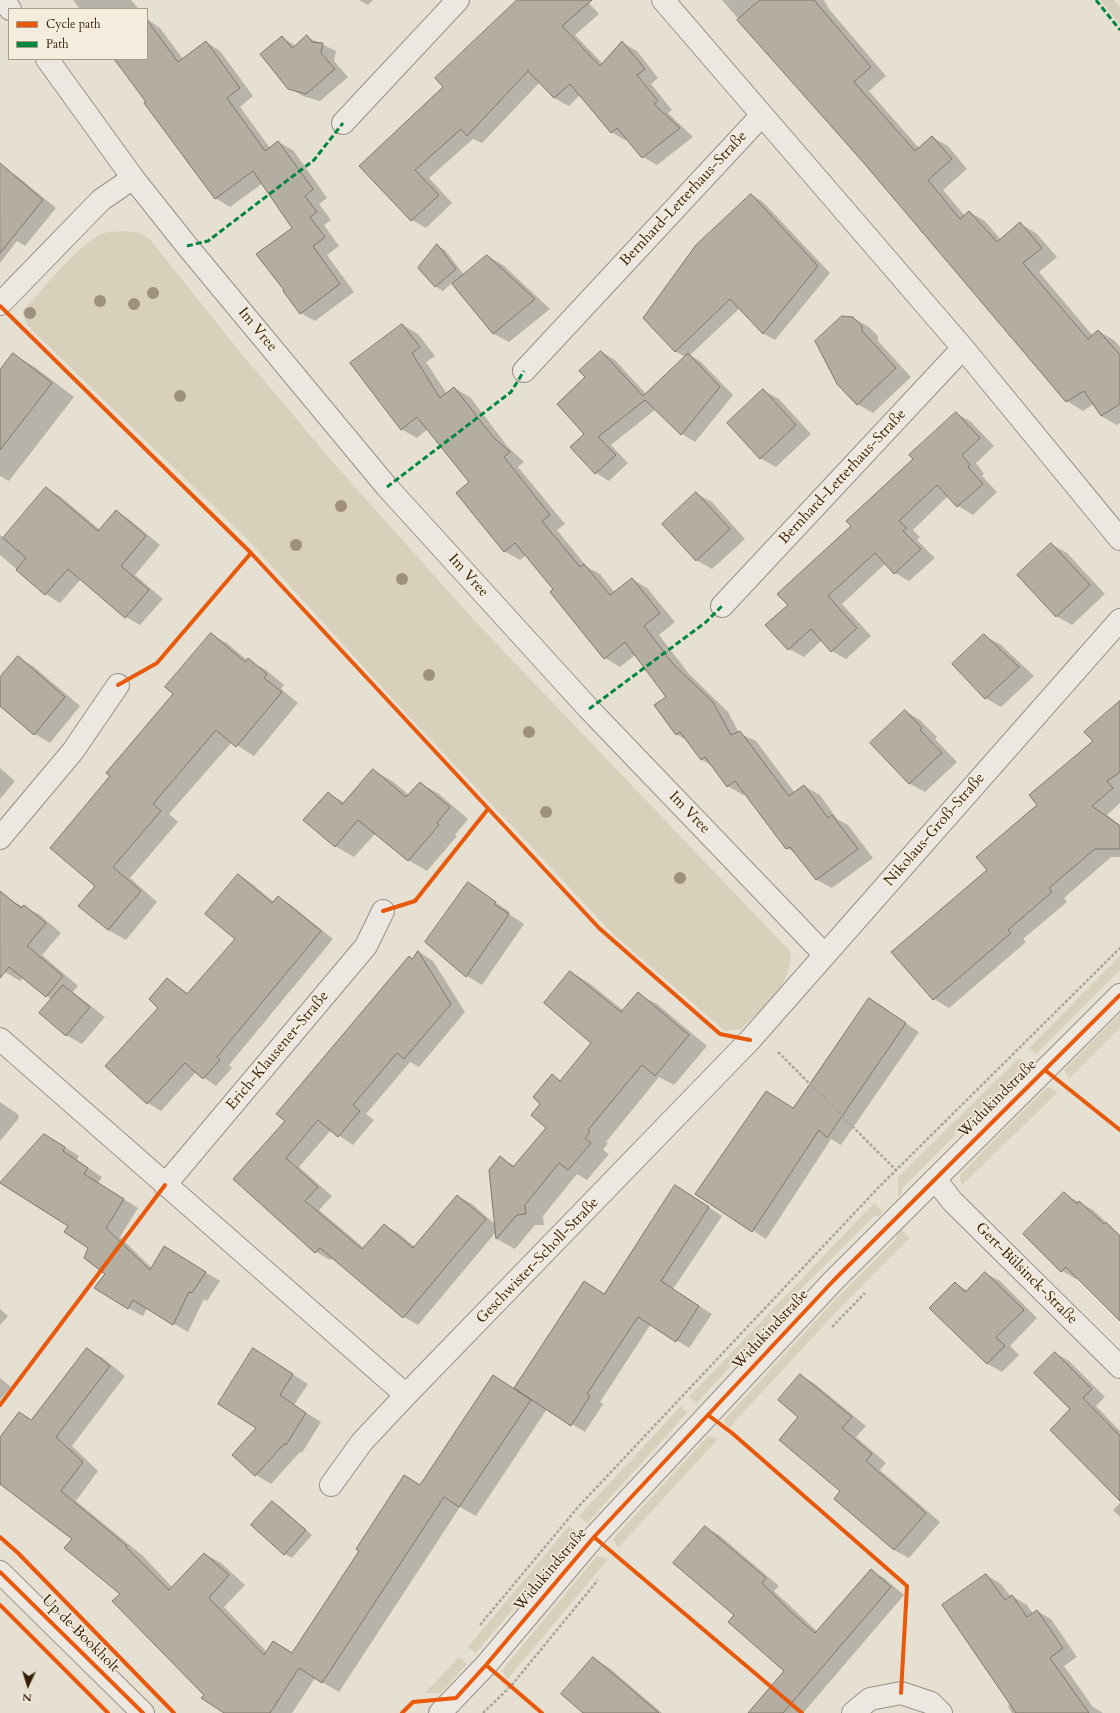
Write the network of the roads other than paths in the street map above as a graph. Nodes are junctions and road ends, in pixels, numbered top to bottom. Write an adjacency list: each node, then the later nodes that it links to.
1 (458, 0): 5 (street)
2 (663, 0): 4 (street)
3 (48, 60): 6 (street, Im Vree)
4 (762, 115): 8 (street); 9 (street, Bernhard-Letterhaus-Straße)
5 (343, 123)
6 (133, 178): 7 (street); 16 (street, Im Vree)
7 (0, 304)
8 (963, 348): 10 (street); 11 (street, Bernhard-Letterhaus-Straße)
9 (524, 371)
10 (1120, 539)
11 (722, 606)
12 (1120, 620): 16 (street, Nikolaus-Groß-Straße)
13 (118, 685): 14 (street)
14 (0, 838)
15 (383, 911): 21 (street, Erich-Klausener-Straße)
16 (825, 955): 19 (street, Nikolaus-Groß-Straße)
17 (1120, 995): 20 (street, Widukindstraße)
18 (0, 1039): 21 (street)
19 (750, 1040): 23 (street, Geschwister-Scholl-Straße)
20 (935, 1180): 22 (street, Gert-Bülsinck-Straße); 27 (street, Widukindstraße)
21 (165, 1185): 23 (street)
22 (1120, 1367)
23 (406, 1395): 24 (street, Geschwister-Scholl-Straße)
24 (331, 1486)
25 (4, 1584): 26 (street, Up de Bookholt)
26 (143, 1713)
27 (440, 1713)
28 (853, 1713): 29 (street)
29 (941, 1713)

